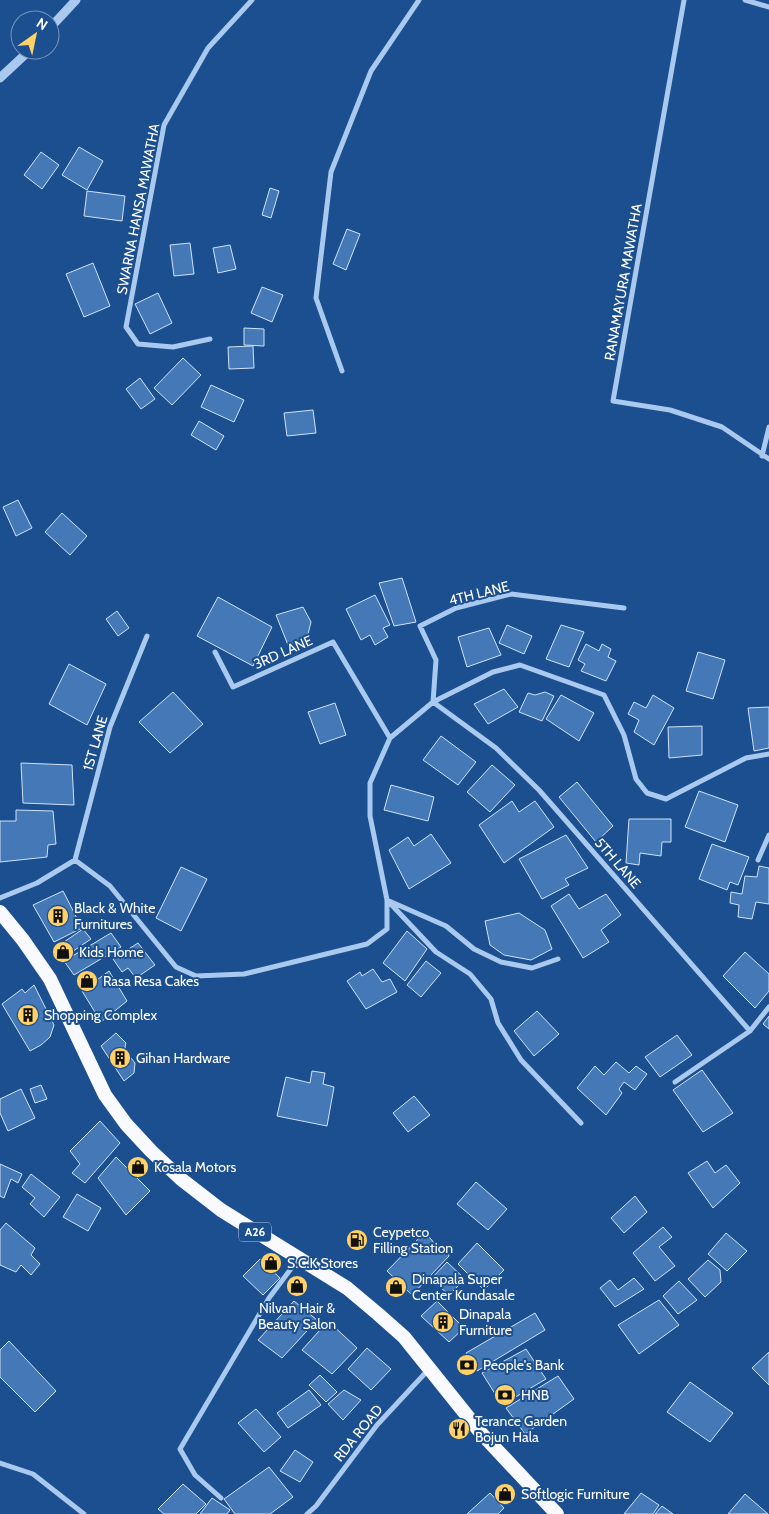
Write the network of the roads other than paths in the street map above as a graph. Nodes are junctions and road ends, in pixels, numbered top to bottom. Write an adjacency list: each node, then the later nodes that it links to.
1 (76, 0): 7 (street)
2 (252, 0): 10 (street, SWARNA HANSA MAWATHA)
3 (419, 0): 11 (street)
4 (684, 0): 13 (street, RANAMAYURA MAWATHA)
5 (744, 0): 6 (street)
6 (769, 7)
7 (60, 17)
8 (19, 60): 9 (street)
9 (0, 78)
10 (210, 339)
11 (342, 371)
12 (769, 428): 13 (street)
13 (762, 456): 14 (street, RANAMAYURA MAWATHA)
14 (769, 459)
15 (624, 608): 18 (street, 4TH LANE)
16 (146, 636): 22 (street, 1ST LANE)
17 (215, 652): 19 (street, 3RD LANE)
18 (433, 702): 19 (street); 20 (street); 29 (street, 5TH LANE)
19 (390, 738): 25 (street)
20 (769, 754)
21 (769, 835): 23 (street)
22 (75, 860): 24 (street); 25 (street)
23 (758, 860)
24 (0, 898)
25 (387, 900): 27 (street); 31 (street)
26 (0, 912): 32 (highway, A26)
27 (558, 959)
28 (769, 1007): 29 (street)
29 (750, 1032): 30 (street)
30 (675, 1082)
31 (581, 1123)
32 (299, 1258): 33 (highway, A26); 35 (street)
33 (429, 1369): 37 (street, RDA ROAD); 38 (highway, A26)
34 (0, 1463): 36 (street)
35 (221, 1498)
36 (84, 1514)
37 (307, 1514)
38 (556, 1514)

